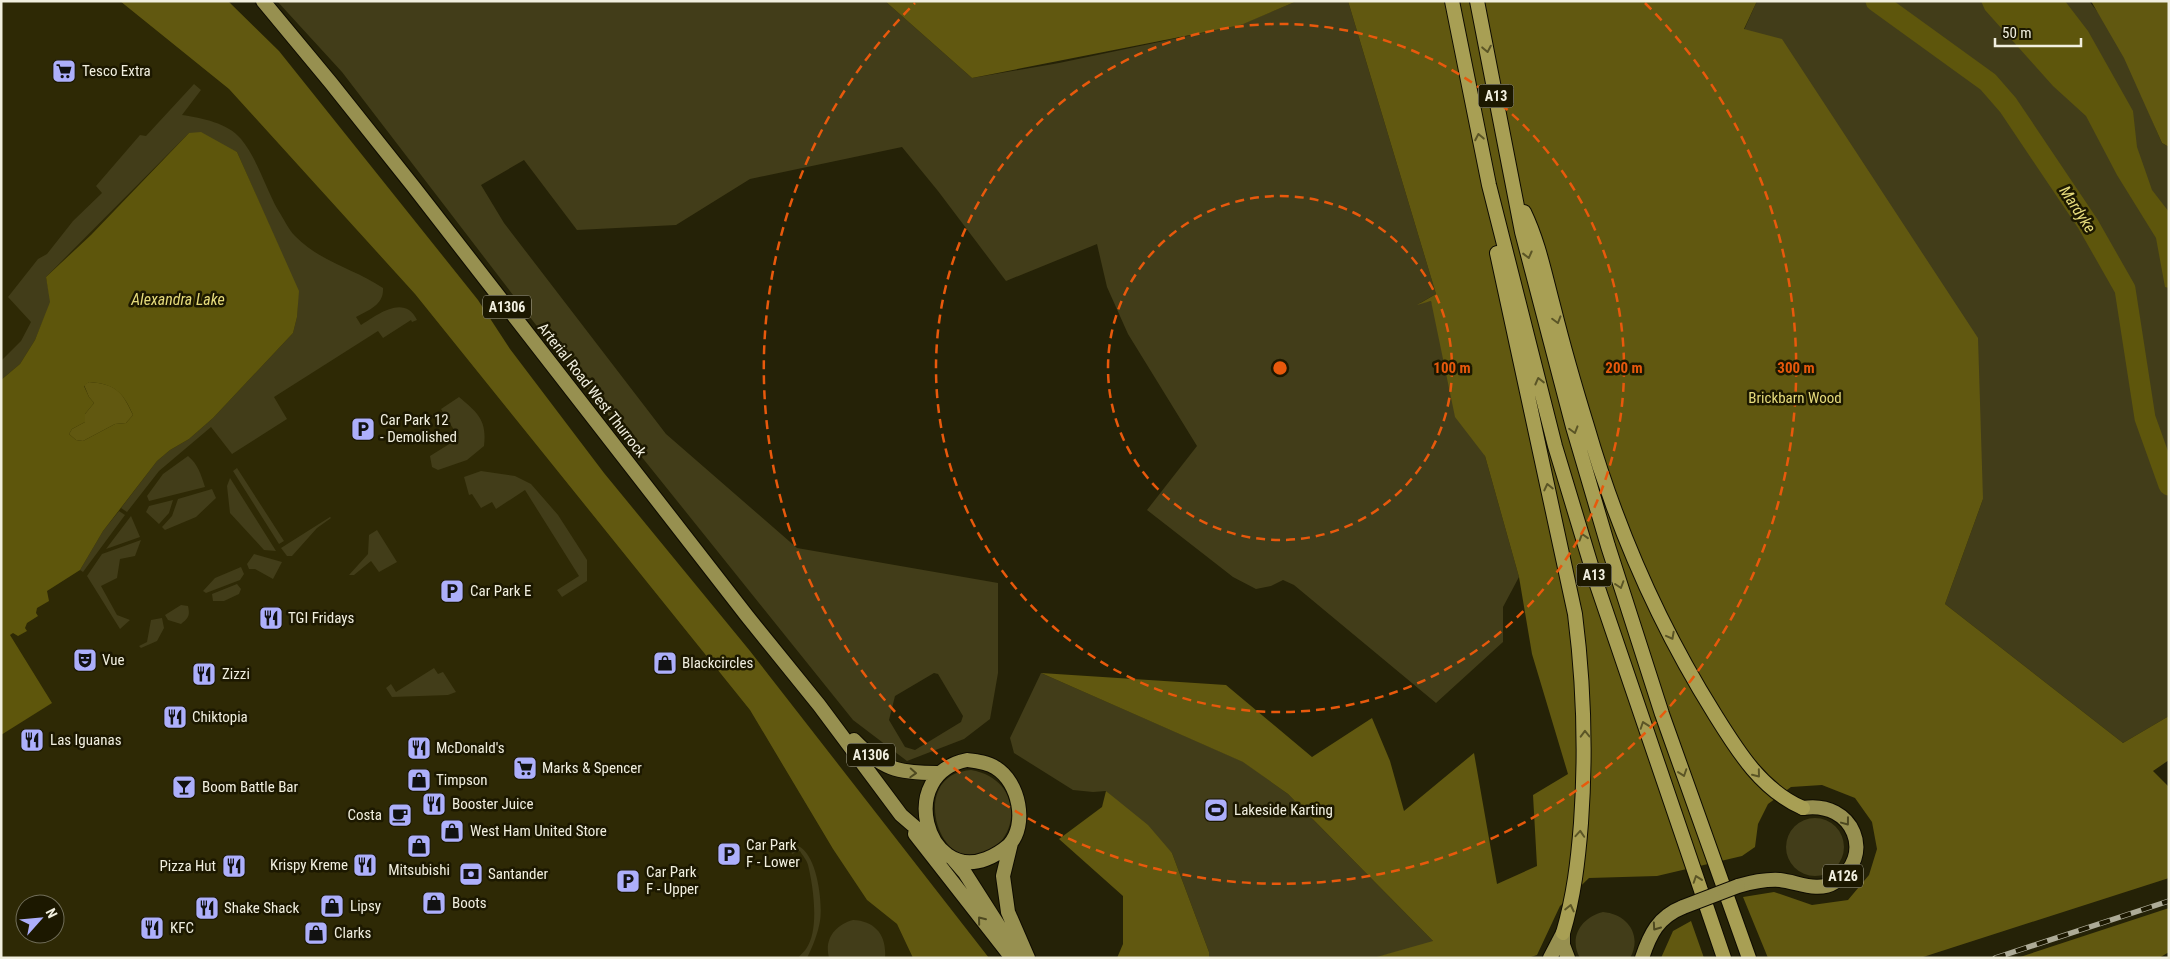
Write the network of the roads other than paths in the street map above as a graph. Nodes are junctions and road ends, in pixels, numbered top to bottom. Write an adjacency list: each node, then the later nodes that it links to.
1 (263, 1): 6 (main road, Arterial Road West Thurrock / A1306)
2 (1452, 1): 4 (highway, A13, one-way to 2)
3 (1477, 1): 5 (highway, A13, one-way to 5)
4 (1489, 185): 13 (highway, A13, one-way to 4); 20 (highway, A13, one-way to 4)
5 (1514, 191): 8 (highway, A13, one-way to 8); 21 (highway, A13, one-way to 21)
6 (819, 706): 7 (main road, Arterial Road West Thurrock / A1306, one-way to 7); 9 (main road, Arterial Road West Thurrock / A1306)
7 (937, 773): 10 (main road); 11 (main road)
8 (1803, 808): 19 (main road, A126, one-way to 19, bridge)
9 (901, 815): 11 (main road, Arterial Road West Thurrock / A1306); 14 (main road, one-way to 9)
10 (1011, 843): 12 (main road); 16 (main road)
11 (937, 846): 12 (main road)
12 (952, 858): 15 (main road)
13 (1563, 932): 17 (main road); 18 (main road)
14 (1012, 958)
15 (1019, 958)
16 (1028, 958)
17 (1550, 958)
18 (1568, 958)
19 (1642, 958)
20 (1724, 958)
21 (1749, 958)

